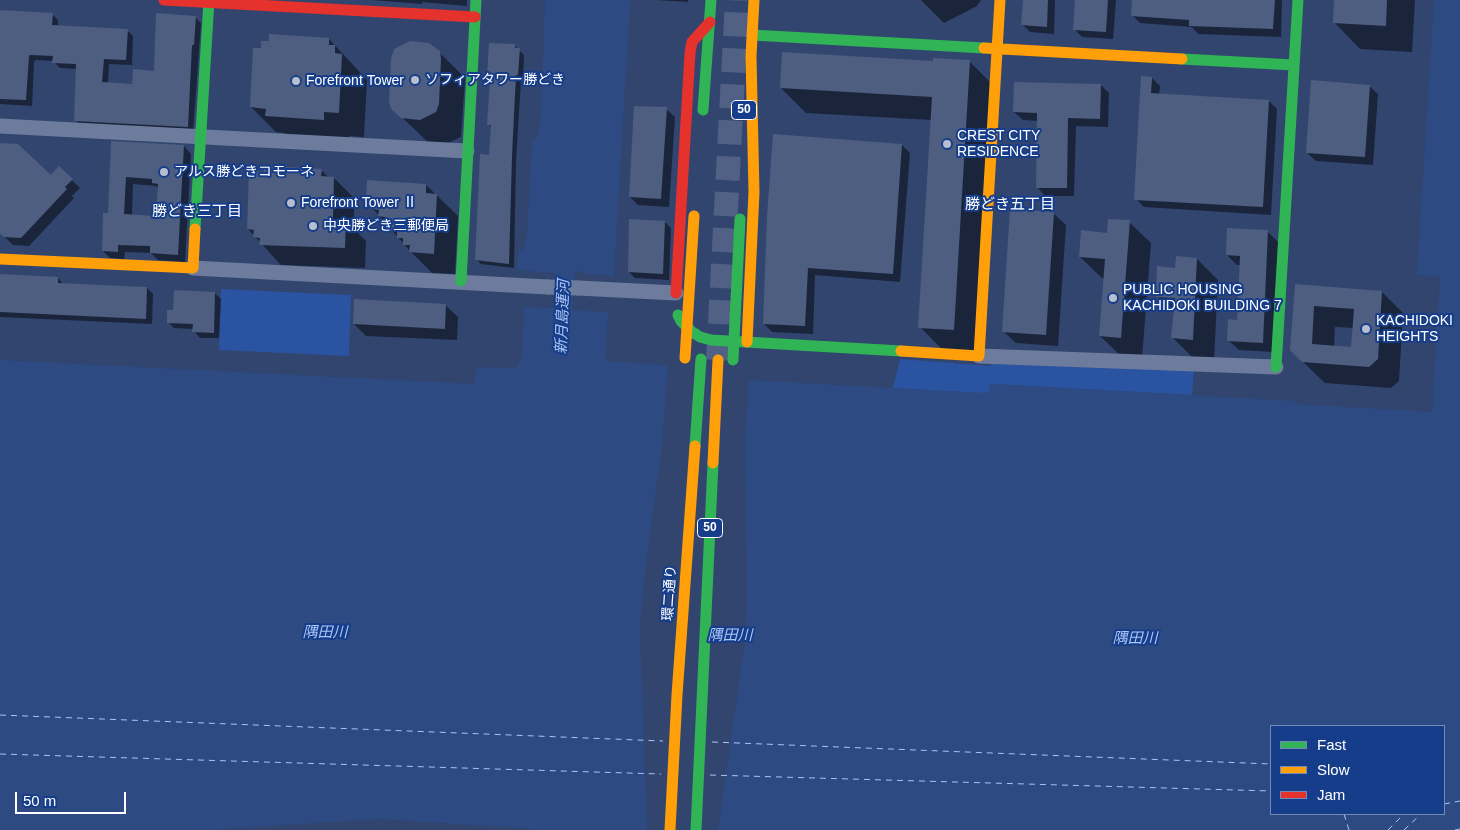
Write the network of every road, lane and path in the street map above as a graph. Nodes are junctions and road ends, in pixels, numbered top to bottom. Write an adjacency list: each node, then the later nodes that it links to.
1 (164, 0): 8 (street)
2 (476, 0): 9 (street)
3 (711, 0): 10 (street)
4 (748, 0): 18 (street, 50)
5 (754, 0): 11 (street)
6 (1000, 0): 12 (street)
7 (1298, 0): 13 (street)
8 (209, 1): 9 (street); 16 (street)
9 (475, 16): 17 (street)
10 (710, 22): 14 (street); 24 (street)
11 (752, 35): 12 (street); 25 (street)
12 (998, 47): 13 (street); 26 (street)
13 (1294, 65): 30 (street)
14 (702, 119)
15 (0, 126): 16 (street)
16 (201, 136): 17 (street); 22 (street)
17 (467, 151): 23 (street)
18 (742, 169)
19 (694, 211): 29 (street, bridge)
20 (741, 214): 31 (street, bridge)
21 (0, 259): 22 (street)
22 (193, 268): 23 (street)
23 (461, 281): 24 (street, bridge)
24 (676, 293): 25 (street)
25 (747, 342): 26 (street)
26 (979, 356): 30 (street)
27 (701, 359): 34 (street, 環二通り / 50)
28 (718, 360): 35 (street, 50)
29 (685, 367)
30 (1276, 367)
31 (732, 370)
32 (678, 519): 34 (street, 50)
33 (721, 532): 35 (street, 50)
34 (677, 695): 36 (street, 環二通り / 50)
35 (703, 697): 37 (street, 50)
36 (670, 830)
37 (696, 830)

